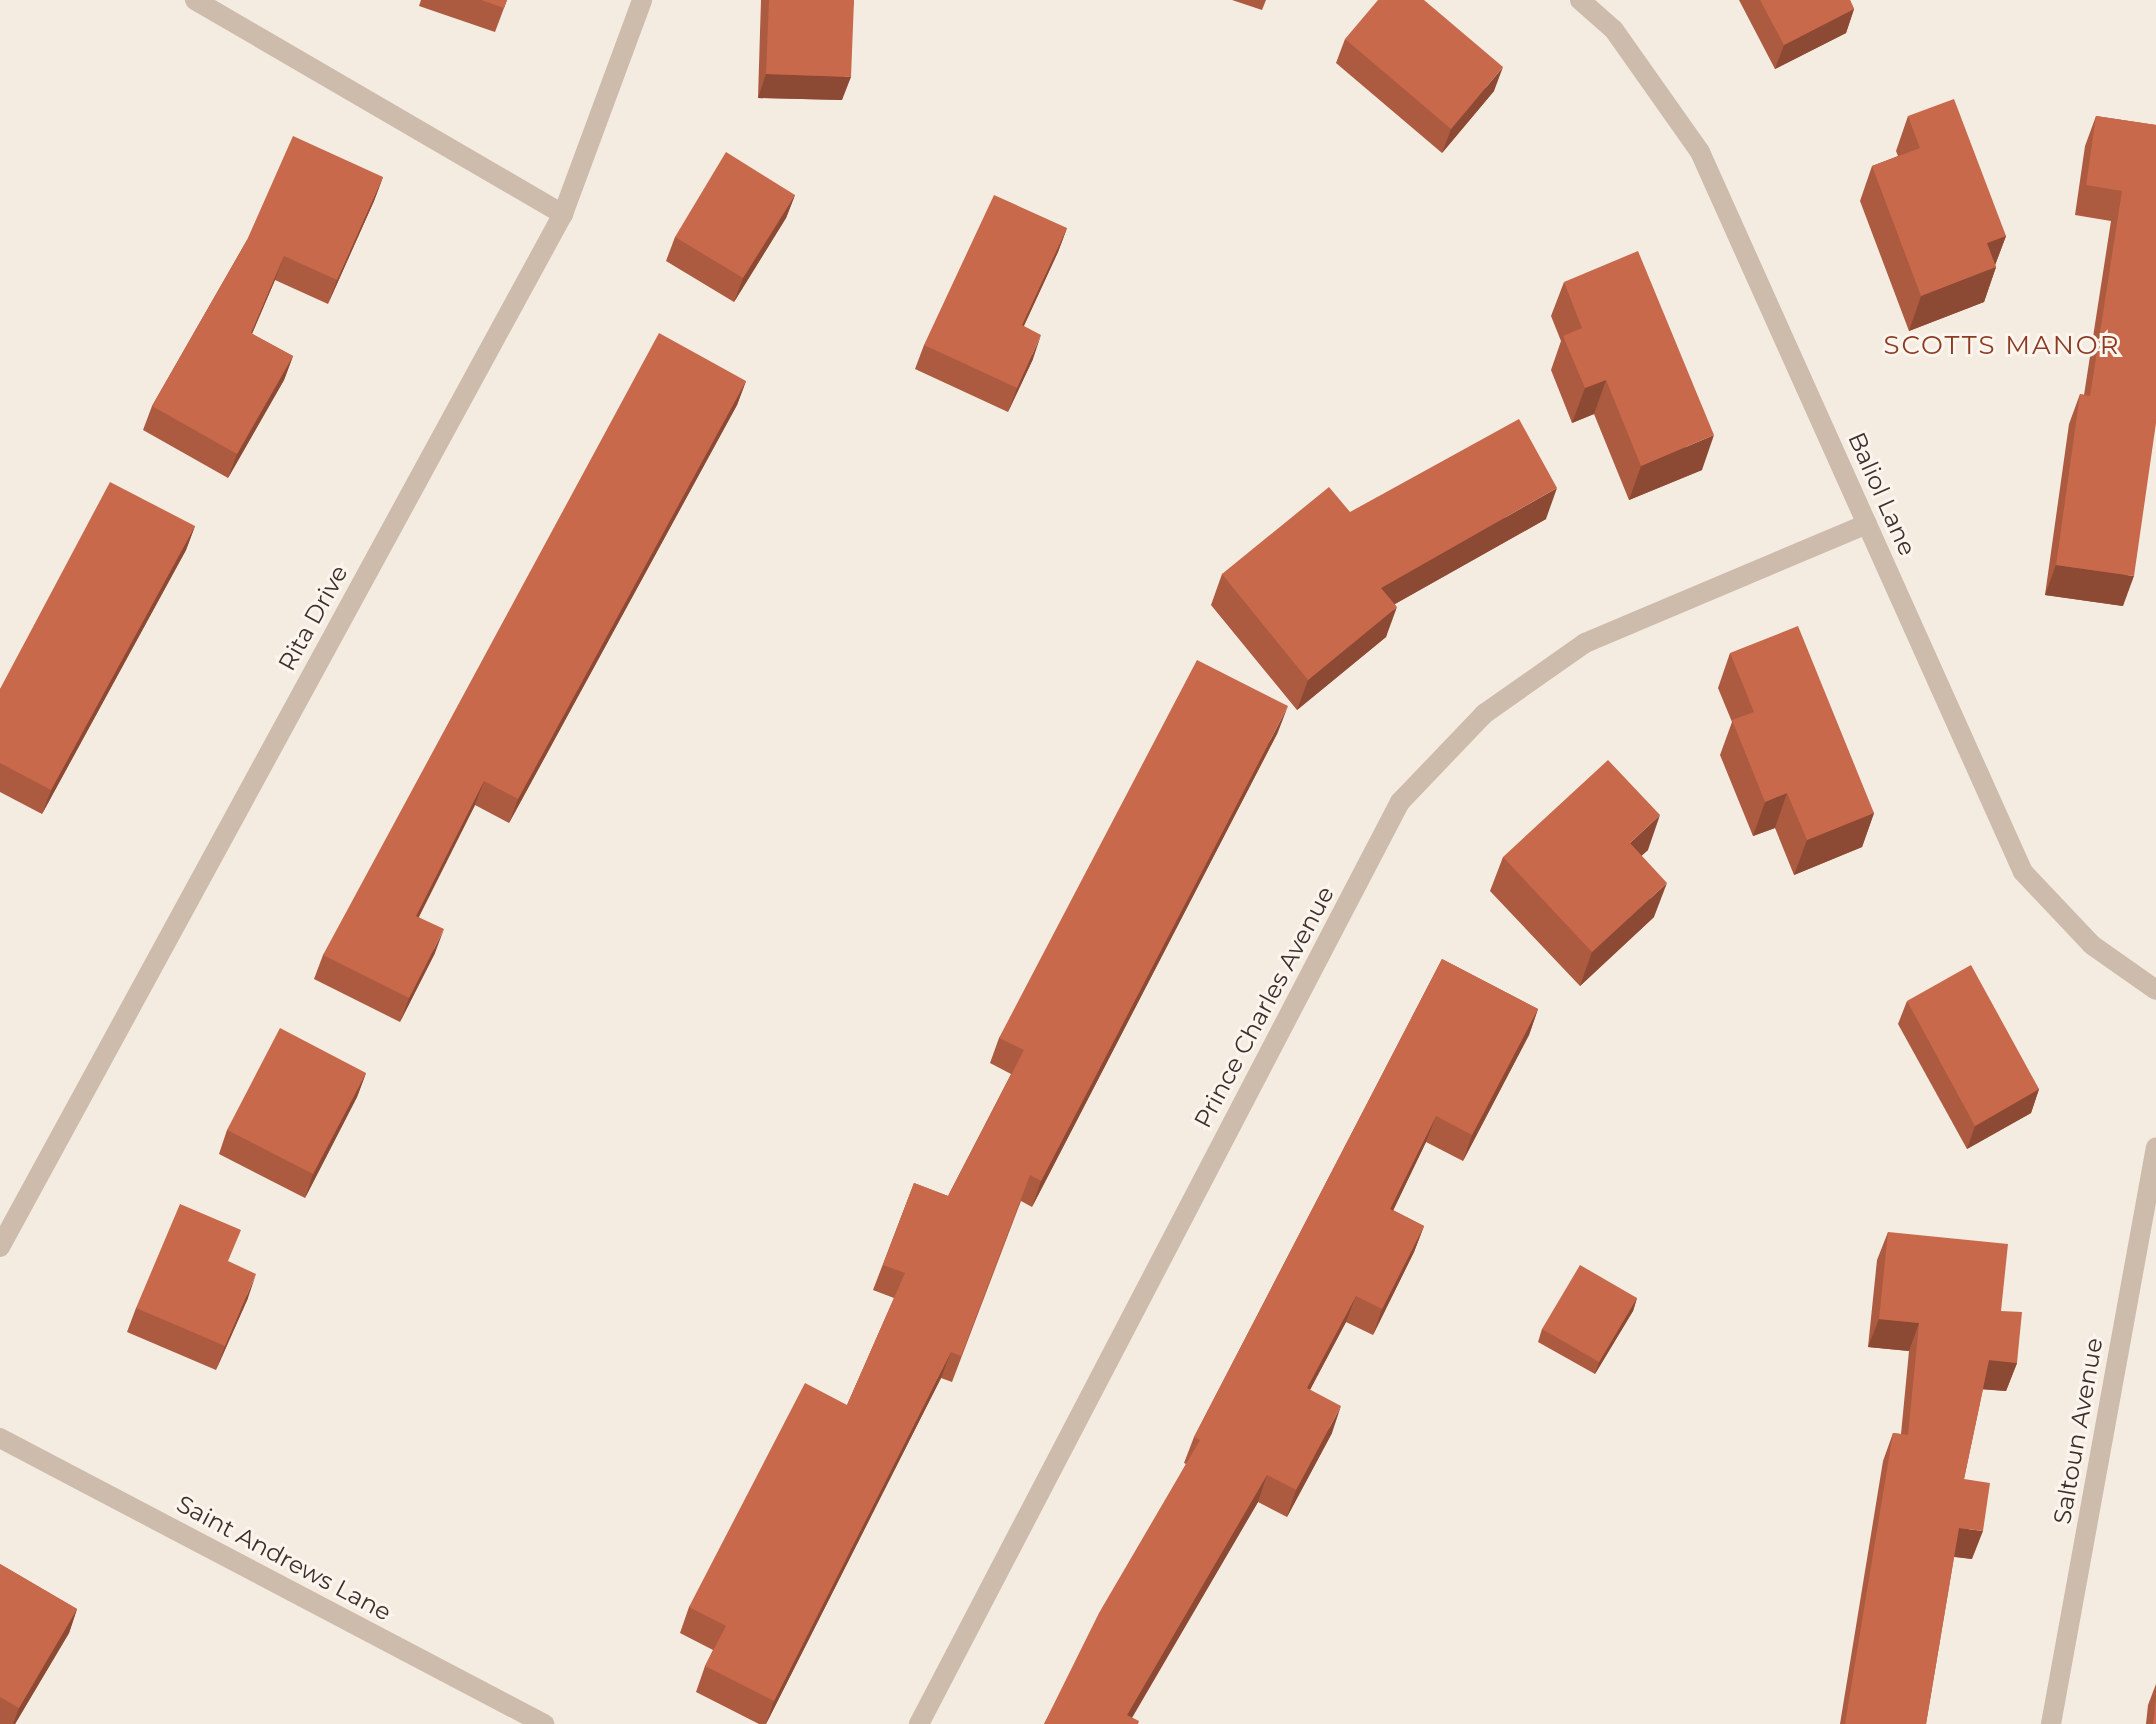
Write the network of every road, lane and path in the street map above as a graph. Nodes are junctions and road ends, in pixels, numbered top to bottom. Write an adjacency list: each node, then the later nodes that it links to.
1 (195, 0): 4 (street)
2 (642, 0): 4 (street, Rita Drive)
3 (1580, 0): 5 (street, Baliol Lane)
4 (563, 214): 8 (street, Rita Drive)
5 (1867, 524): 6 (street, Baliol Lane); 11 (street, Prince Charles Avenue)
6 (2156, 990)
7 (2156, 1147): 12 (street, Saltoun Avenue)
8 (0, 1247)
9 (0, 1438): 10 (street, Saint Andrews Lane)
10 (544, 1724)
11 (919, 1724)
12 (2051, 1724)

